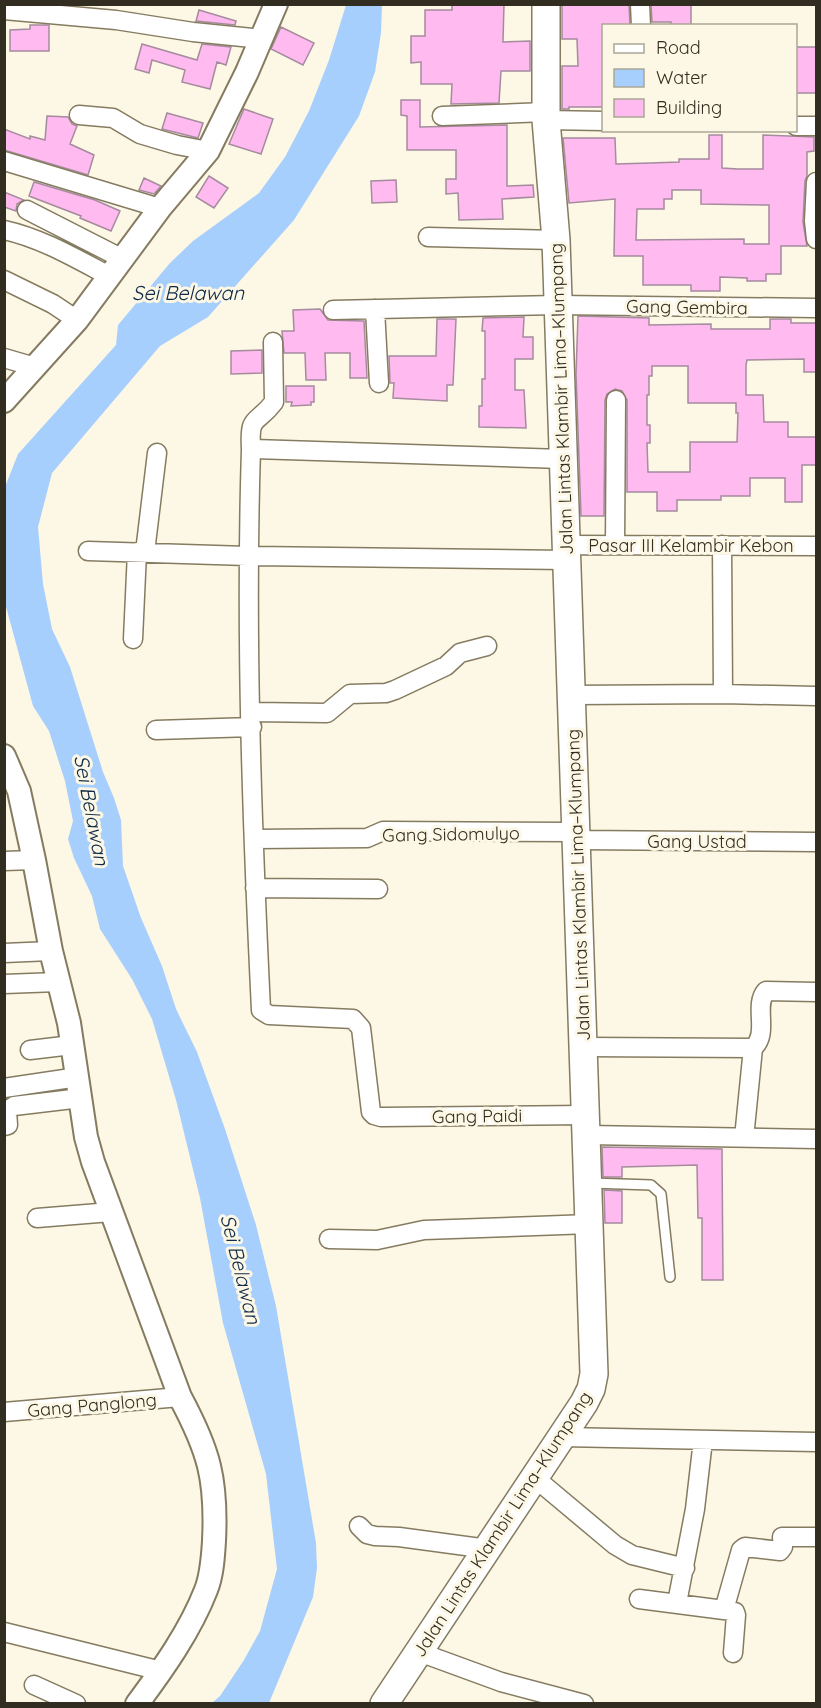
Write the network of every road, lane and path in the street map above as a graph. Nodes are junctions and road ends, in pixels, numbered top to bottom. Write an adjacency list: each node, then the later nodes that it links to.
1 (276, 4): 6 (street)
2 (546, 4): 9 (main road, Jalan Lintas Klambir Lima–Klumpang)
3 (640, 4): 5 (street)
4 (4, 10): 6 (street)
5 (641, 24)
6 (262, 39): 13 (street)
7 (79, 115): 13 (street)
8 (442, 116): 9 (street)
9 (546, 116): 10 (street); 21 (main road, Jalan Lintas Klambir Lima–Klumpang)
10 (602, 121)
11 (797, 126): 12 (street)
12 (816, 126)
13 (208, 152): 16 (street)
14 (4, 161): 16 (street)
15 (816, 182): 20 (street)
16 (160, 208): 22 (street)
17 (27, 210): 22 (street)
18 (4, 230): 22 (street)
19 (428, 237): 21 (street)
20 (816, 239)
21 (556, 240): 24 (main road, Jalan Lintas Klambir Lima–Klumpang)
22 (115, 267): 28 (street)
23 (4, 280): 28 (street)
24 (558, 305): 25 (street, Gang Gembira); 26 (street, Gang Gembira); 37 (main road, Jalan Lintas Klambir Lima–Klumpang)
25 (816, 308)
26 (375, 309): 27 (street, Gang Gembira); 32 (street)
27 (333, 310)
28 (77, 320): 31 (street)
29 (273, 342): 35 (street)
30 (4, 358): 31 (street)
31 (35, 367): 34 (street)
32 (379, 383)
33 (616, 400): 38 (street)
34 (4, 401)
35 (251, 449): 37 (street); 44 (street)
36 (157, 453): 42 (street)
37 (562, 459): 43 (main road, Jalan Lintas Klambir Lima–Klumpang)
38 (615, 545): 39 (street, Pasar III Kelambir Kebon); 43 (street, Pasar III Kelambir Kebon)
39 (722, 545): 40 (street, Pasar III Kelambir Kebon); 47 (street)
40 (816, 546)
41 (88, 551): 42 (street)
42 (141, 552): 44 (street); 45 (street)
43 (567, 553): 44 (street); 48 (main road, Jalan Lintas Klambir Lima–Klumpang)
44 (248, 556): 50 (street)
45 (133, 639)
46 (487, 646): 50 (street)
47 (723, 694): 48 (street); 49 (street)
48 (572, 695): 53 (main road, Jalan Lintas Klambir Lima–Klumpang)
49 (816, 696)
50 (252, 719): 51 (street); 54 (street)
51 (156, 730)
52 (5, 758): 56 (street)
53 (576, 836): 54 (street, Gang Sidomulyo); 55 (street, Gang Ustad); 66 (main road, Jalan Lintas Klambir Lima–Klumpang)
54 (254, 839): 58 (street)
55 (816, 842)
56 (34, 860): 57 (street); 60 (street)
57 (4, 861)
58 (255, 888): 59 (street); 72 (street, Gang Paidi)
59 (378, 889)
60 (51, 951): 61 (street); 62 (street)
61 (4, 953)
62 (58, 982): 63 (street); 65 (street)
63 (4, 984)
64 (816, 992): 67 (street)
65 (72, 1045): 68 (street); 69 (street)
66 (584, 1047): 67 (street); 72 (main road, Jalan Lintas Klambir Lima–Klumpang)
67 (753, 1047): 73 (street)
68 (30, 1050)
69 (79, 1087): 70 (street); 71 (street); 76 (street)
70 (4, 1088)
71 (4, 1125)
72 (586, 1125): 73 (street, Gang Paidi); 75 (main road, Jalan Lintas Klambir Lima–Klumpang)
73 (744, 1138): 74 (street, Gang Paidi)
74 (816, 1139)
75 (588, 1183): 78 (main road, Jalan Lintas Klambir Lima–Klumpang); 80 (lane)
76 (111, 1212): 77 (street); 81 (street)
77 (37, 1218)
78 (590, 1224): 79 (street); 83 (main road, Jalan Lintas Klambir Lima–Klumpang)
79 (329, 1239)
80 (670, 1277)
81 (180, 1397): 82 (street, Gang Panglong); 97 (street)
82 (4, 1413)
83 (562, 1437): 84 (street); 86 (main road, Jalan Lintas Klambir Lima–Klumpang)
84 (703, 1440): 85 (street); 90 (street)
85 (816, 1442)
86 (535, 1478): 89 (main road, Jalan Lintas Klambir Lima–Klumpang); 90 (street)
87 (359, 1526): 89 (street)
88 (816, 1537): 93 (street)
89 (488, 1549): 95 (main road, Jalan Lintas Klambir Lima–Klumpang)
90 (685, 1568): 92 (street)
91 (639, 1599): 92 (street)
92 (677, 1603): 93 (street)
93 (724, 1610): 96 (street)
94 (4, 1632): 97 (street)
95 (419, 1652): 101 (main road, Jalan Lintas Klambir Lima–Klumpang); 102 (street)
96 (733, 1653)
97 (161, 1671): 100 (street)
98 (34, 1685): 99 (street)
99 (75, 1704)
100 (137, 1704)
101 (384, 1704)
102 (584, 1704)

